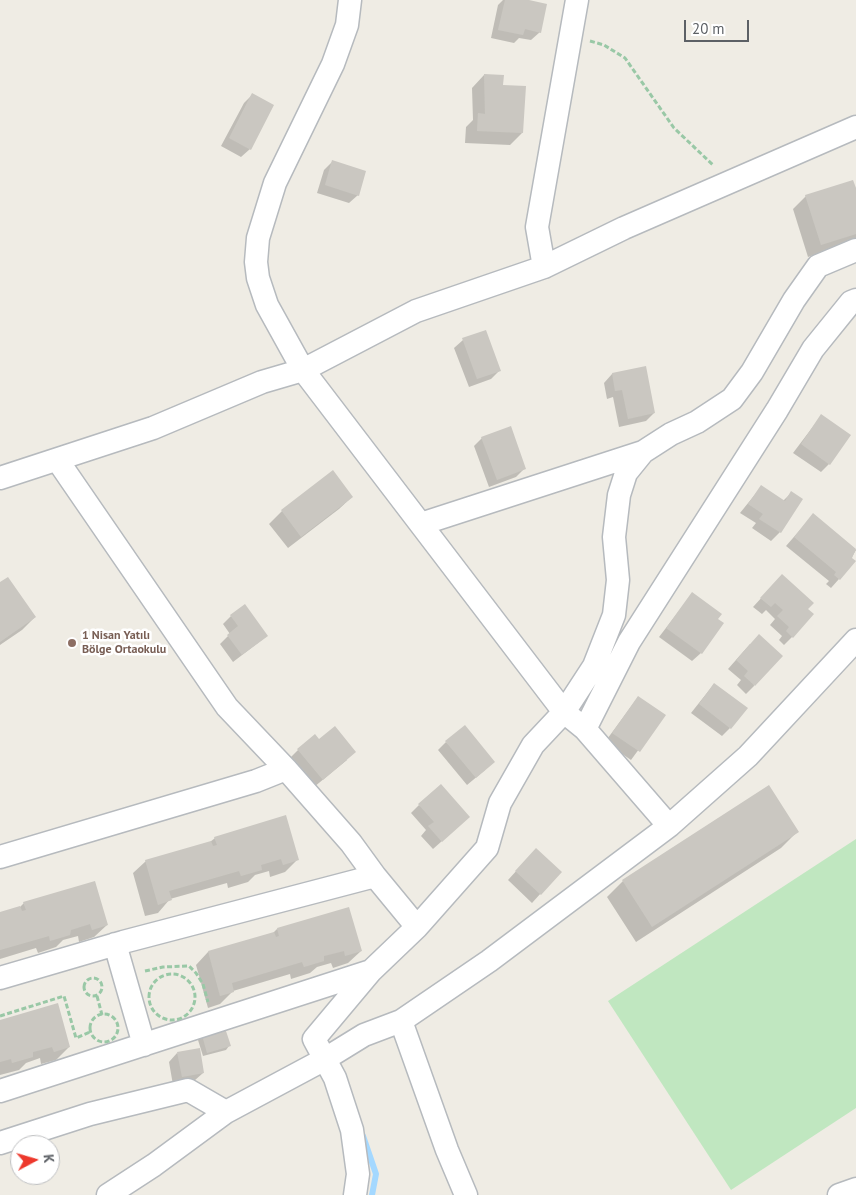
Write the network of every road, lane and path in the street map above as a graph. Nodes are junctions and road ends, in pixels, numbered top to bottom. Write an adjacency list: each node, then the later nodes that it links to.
1 (350, 0): 9 (street)
2 (577, 0): 3 (street)
3 (570, 36): 5 (path); 7 (street)
4 (856, 127): 5 (street)
5 (734, 181): 7 (street)
6 (856, 250): 10 (street)
7 (544, 267): 9 (street)
8 (856, 300): 16 (street)
9 (303, 370): 11 (street); 13 (street)
10 (642, 452): 13 (street); 15 (street)
11 (58, 461): 12 (street); 17 (street)
12 (0, 478)
13 (421, 524): 15 (street)
14 (856, 640): 18 (street)
15 (564, 712): 16 (street); 21 (street)
16 (585, 729): 18 (street)
17 (286, 769): 19 (street); 20 (street)
18 (669, 826): 31 (street)
19 (0, 857)
20 (375, 876): 21 (street); 22 (street)
21 (417, 927): 23 (street)
22 (115, 944): 24 (street); 25 (street)
23 (371, 972): 32 (street); 35 (street)
24 (0, 978)
25 (124, 978): 26 (path); 32 (path); 34 (street)
26 (102, 984): 27 (path); 27 (path)
27 (97, 996): 28 (path)
28 (102, 1015): 33 (path); 33 (path)
29 (0, 1016): 33 (path)
30 (176, 1020): 30 (path)
31 (401, 1021): 35 (street); 42 (street)
32 (210, 1023): 34 (street)
33 (90, 1032)
34 (144, 1045): 36 (street)
35 (325, 1059): 37 (street); 41 (street)
36 (0, 1091)
37 (226, 1112): 38 (street); 40 (street)
38 (0, 1143)
39 (856, 1189): 43 (street)
40 (108, 1195)
41 (355, 1195)
42 (466, 1195)
43 (839, 1195)

